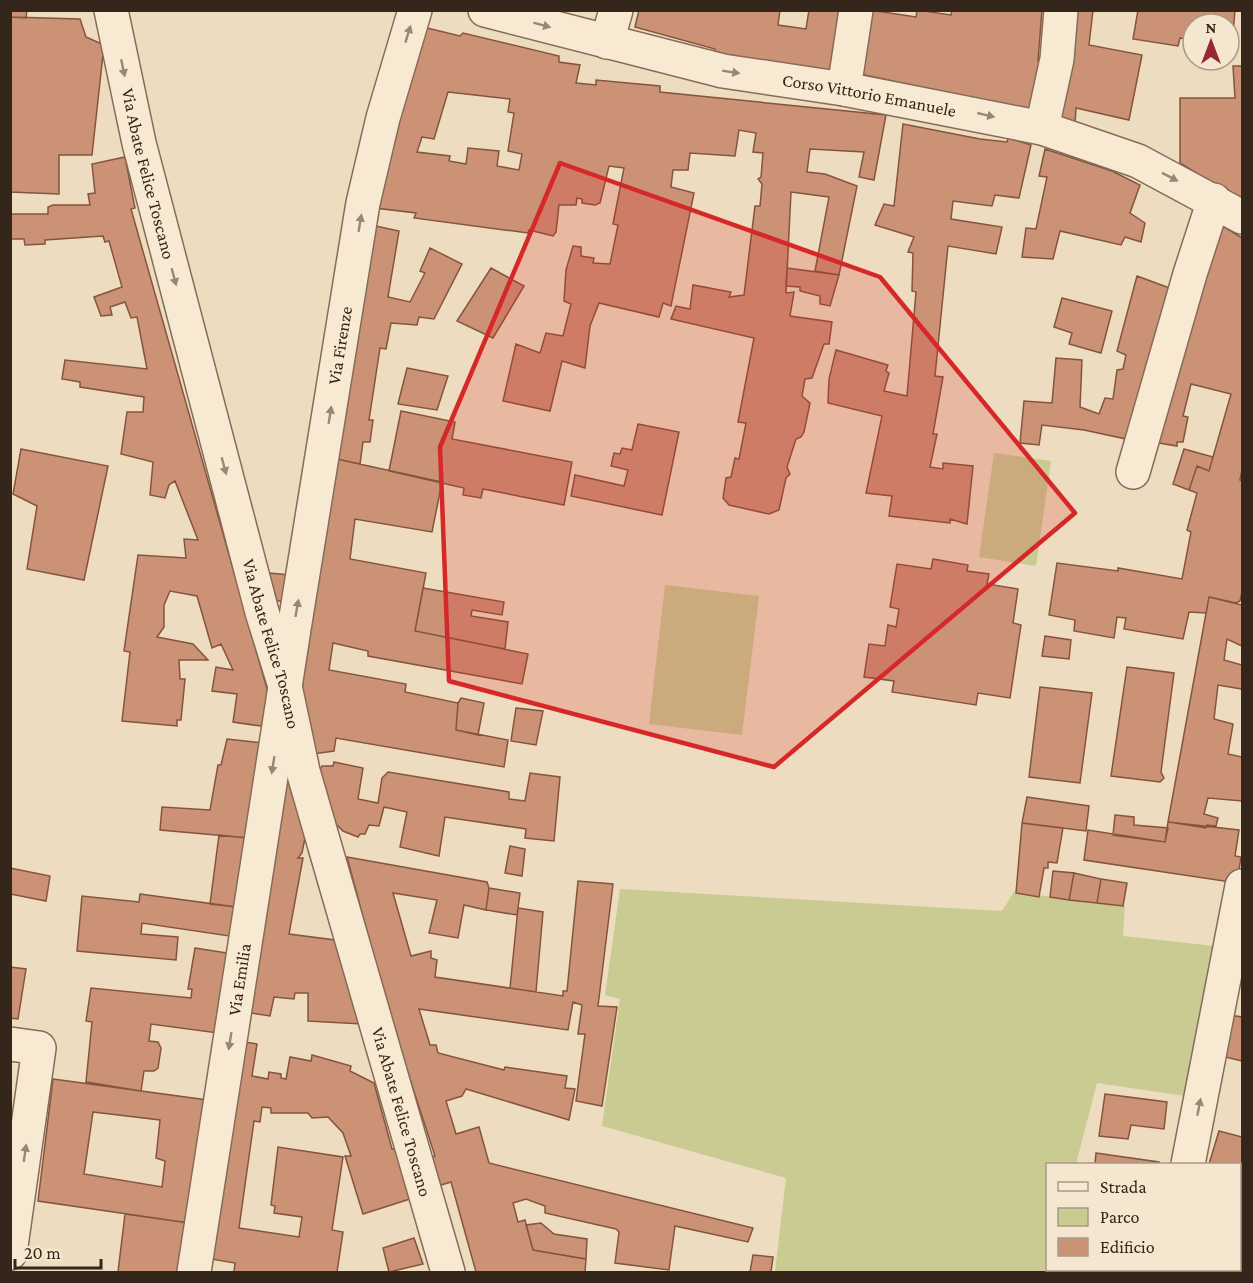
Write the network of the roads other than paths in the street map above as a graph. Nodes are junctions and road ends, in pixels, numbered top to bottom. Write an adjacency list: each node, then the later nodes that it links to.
1 (111, 10): 13 (street, Via Abate Felice Toscano, one-way to 13)
2 (415, 10): 13 (street, Via Firenze, one-way to 2)
3 (485, 10): 7 (street, Corso Vittorio Emanuele, one-way to 7)
4 (616, 10): 7 (street)
5 (856, 10): 8 (street)
6 (1061, 10): 9 (street)
7 (607, 42): 8 (street, Corso Vittorio Emanuele, one-way to 8)
8 (844, 89): 9 (street, Corso Vittorio Emanuele, one-way to 9)
9 (1042, 128): 10 (street, Corso Vittorio Emanuele, one-way to 10)
10 (1214, 200): 11 (street, Corso Vittorio Emanuele); 12 (street)
11 (1242, 216)
12 (1133, 472)
13 (285, 686): 18 (street, Via Emilia, one-way to 18); 19 (street, Via Abate Felice Toscano)
14 (1242, 886): 16 (street, one-way to 14)
15 (10, 1044): 17 (street, one-way to 15)
16 (1188, 1163)
17 (10, 1252)
18 (194, 1272)
19 (448, 1272)

